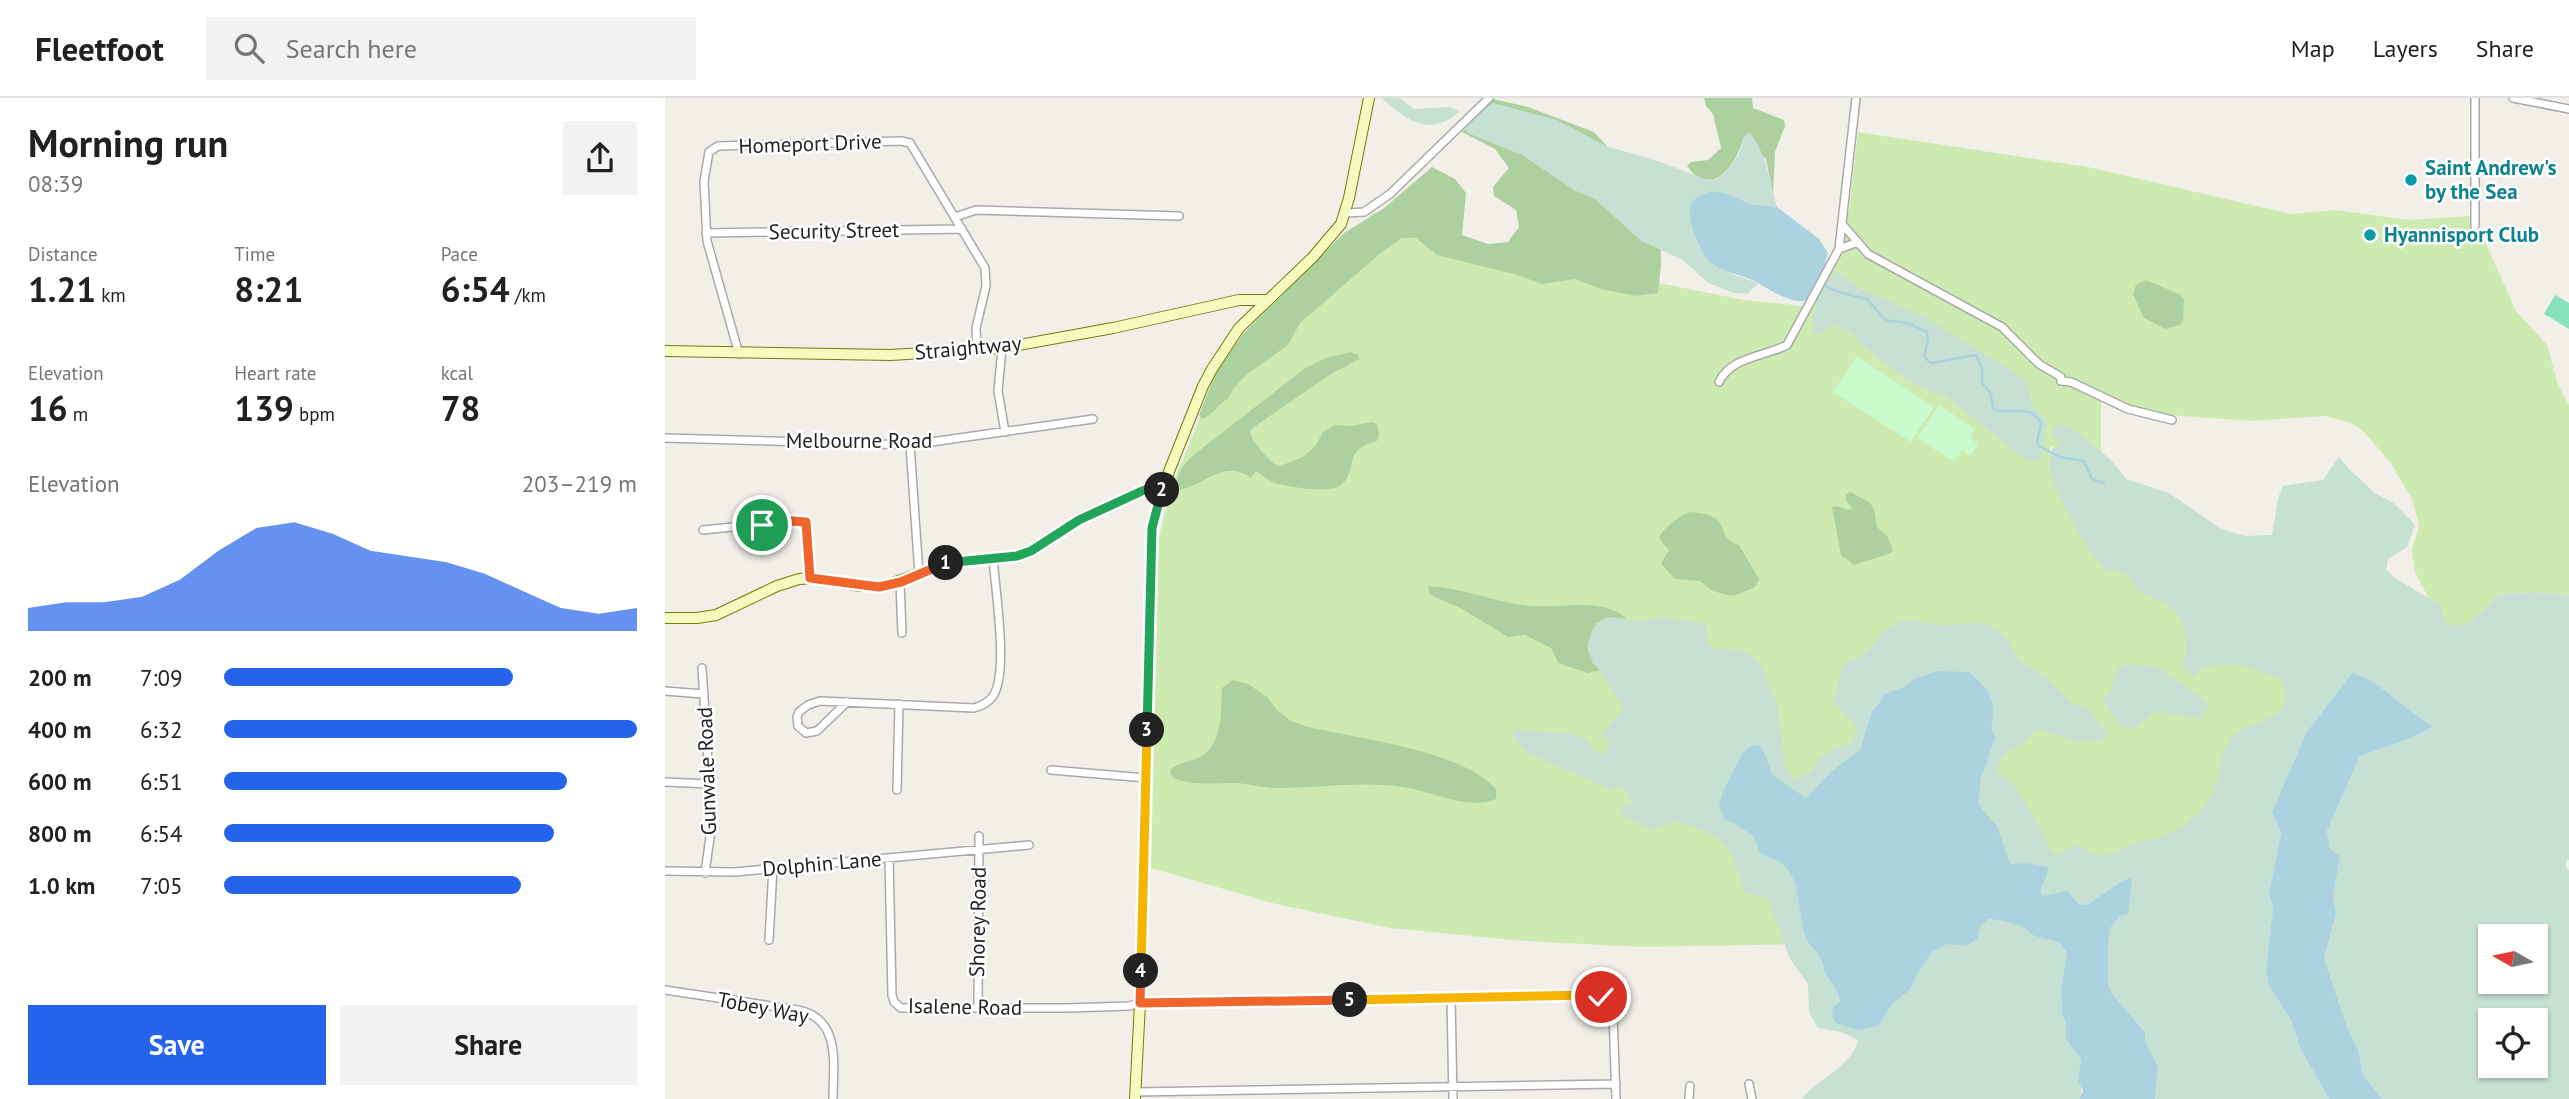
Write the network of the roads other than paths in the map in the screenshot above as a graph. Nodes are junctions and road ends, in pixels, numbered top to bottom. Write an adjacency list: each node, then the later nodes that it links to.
1 (1369, 98): 7 (street)
2 (1489, 98): 7 (street)
3 (1856, 98): 10 (street)
4 (2475, 98): 11 (street)
5 (2513, 98): 6 (street)
6 (2569, 109)
7 (1345, 213): 16 (street)
8 (1179, 216): 9 (street)
9 (955, 217): 12 (street); 13 (street, Homeport Drive)
10 (1843, 225): 14 (street); 15 (street)
11 (2475, 226)
12 (962, 229): 13 (street, Security Street); 18 (street)
13 (706, 233): 20 (street, Homeport Drive)
14 (1857, 242): 15 (street); 23 (street)
15 (1839, 248): 21 (street)
16 (1268, 300): 17 (street, Straightway); 27 (street)
17 (1002, 348): 18 (street, Straightway); 24 (street)
18 (977, 350): 20 (street, Straightway)
19 (665, 351): 20 (street, Straightway)
20 (739, 354)
21 (1719, 382)
22 (1093, 419): 24 (street, Melbourne Road)
23 (2172, 420)
24 (1005, 432): 26 (street, Melbourne Road)
25 (665, 438): 26 (street, Melbourne Road)
26 (909, 444): 30 (street)
27 (1164, 484): 29 (street); 41 (street)
28 (703, 530): 31 (street)
29 (993, 558): 30 (street); 39 (street)
30 (919, 574): 32 (street)
31 (810, 578): 32 (street); 33 (street)
32 (901, 582): 34 (street)
33 (665, 618)
34 (902, 633)
35 (702, 668): 37 (street, Gunwale Road)
36 (665, 691): 37 (street)
37 (704, 694): 43 (street, Gunwale Road)
38 (847, 702): 38 (street); 39 (street)
39 (899, 704): 44 (street)
40 (1051, 770): 41 (street)
41 (1146, 778): 55 (street)
42 (665, 782): 43 (street)
43 (710, 784): 51 (street, Gunwale Road)
44 (897, 790)
45 (979, 836): 47 (street, Shorey Road)
46 (1029, 845): 47 (street, Dolphin Lane)
47 (979, 850): 48 (street, Dolphin Lane); 56 (street, Shorey Road)
48 (889, 858): 49 (street, Dolphin Lane); 56 (street, Isalene Road)
49 (773, 869): 51 (street, Dolphin Lane); 52 (street)
50 (665, 871): 51 (street, Dolphin Lane)
51 (705, 873)
52 (769, 940)
53 (665, 990): 62 (street, Tobey Way)
54 (1451, 998): 55 (street, Isalene Road); 57 (street, Isalene Road); 59 (street)
55 (1140, 1003): 56 (street, Isalene Road); 61 (street)
56 (978, 1009)
57 (1616, 1084): 59 (street); 64 (street)
58 (1749, 1084): 66 (street)
59 (1453, 1086): 61 (street); 63 (street)
60 (1690, 1086): 65 (street)
61 (1135, 1095)
62 (833, 1099)
63 (1453, 1099)
64 (1616, 1099)
65 (1689, 1099)
66 (1752, 1099)

